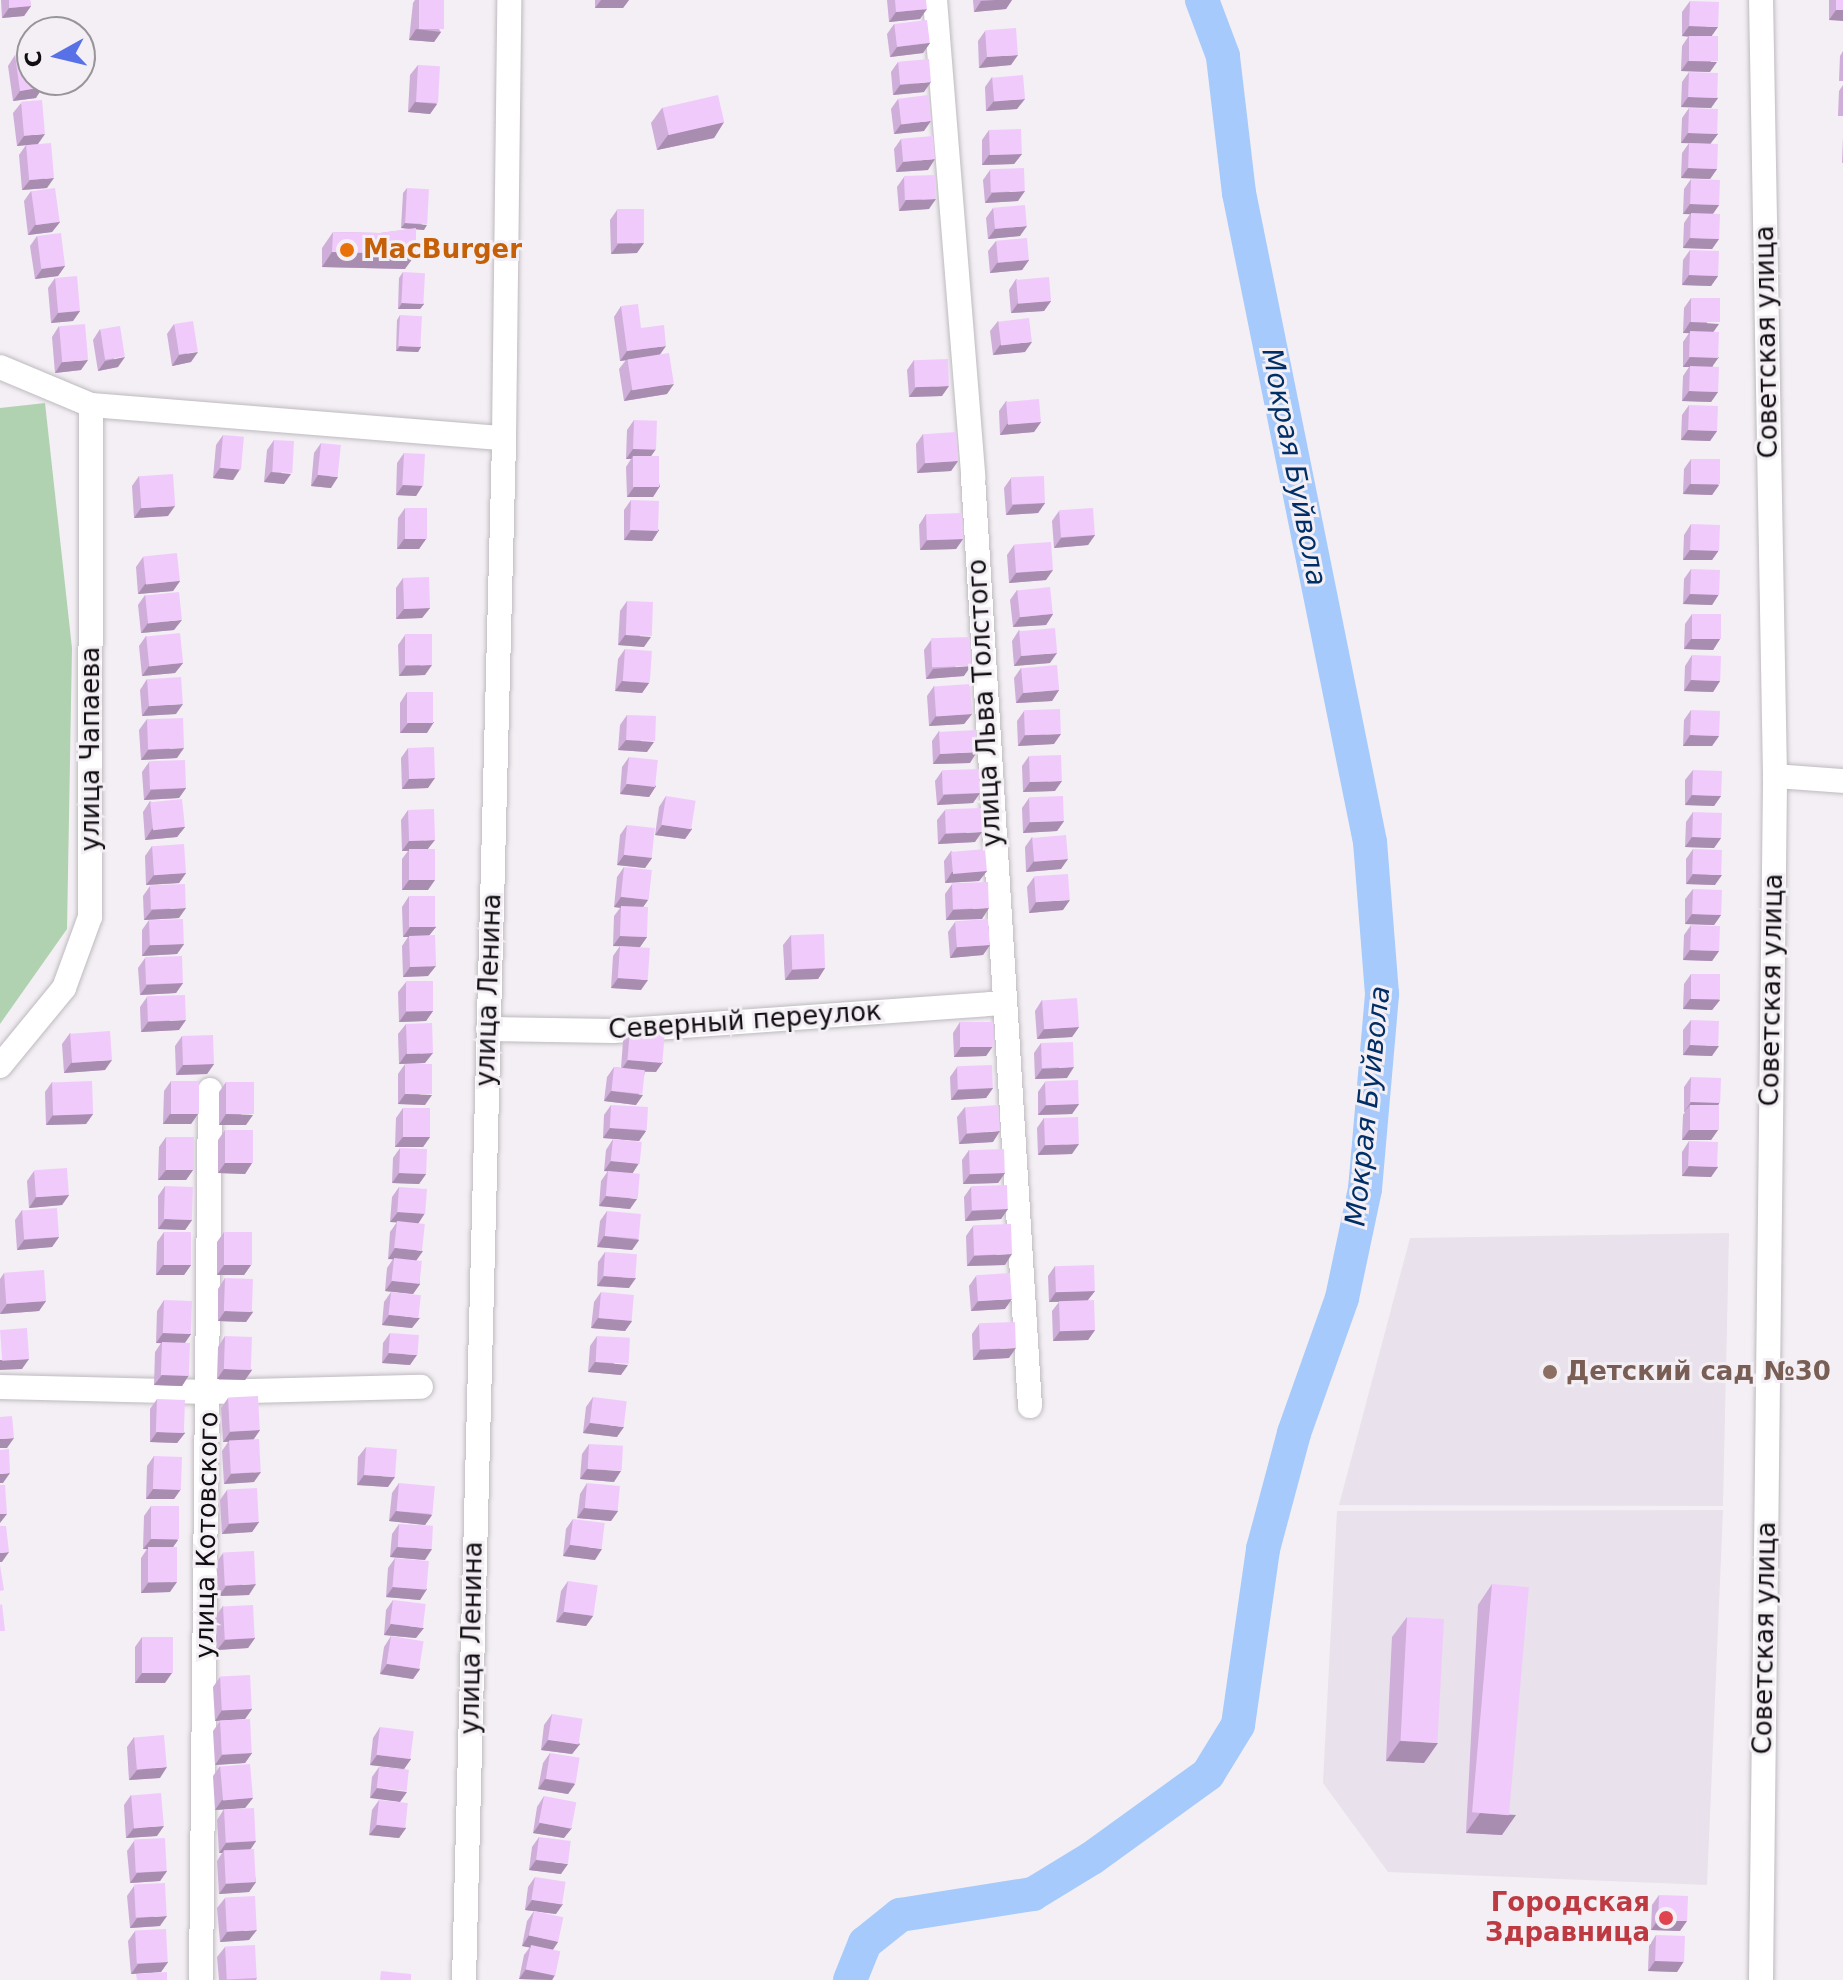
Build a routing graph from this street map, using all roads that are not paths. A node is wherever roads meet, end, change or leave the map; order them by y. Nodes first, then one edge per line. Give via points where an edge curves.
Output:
1 (509, 0) edge
2 (935, 0) edge
3 (1761, 0) edge
4 (0, 367) edge
5 (91, 405) junction
6 (504, 438) junction
7 (1775, 776) junction
8 (1843, 781) edge
9 (1002, 1003) junction
10 (488, 1029) junction
11 (0, 1066) edge
12 (210, 1090) dead end
13 (0, 1387) edge
14 (421, 1387) dead end
15 (209, 1392) junction
16 (1030, 1406) dead end
17 (201, 1980) edge
18 (464, 1980) edge
19 (1761, 1980) edge

1 - 6 street, улица Ленина
2 - 9 street, улица Льва Толстого via 973,477
3 - 7 street, Советская улица
4 - 5 street
5 - 6 street
5 - 11 street, улица Чапаева via 90,917 64,988
6 - 10 street, улица Ленина
7 - 8 street
7 - 19 street, Советская улица
9 - 10 street, Северный переулок via 613,1031
9 - 16 street, улица Льва Толстого
10 - 18 street, улица Ленина
12 - 15 street, улица Котовского
13 - 15 street
14 - 15 street
15 - 17 street, улица Котовского

